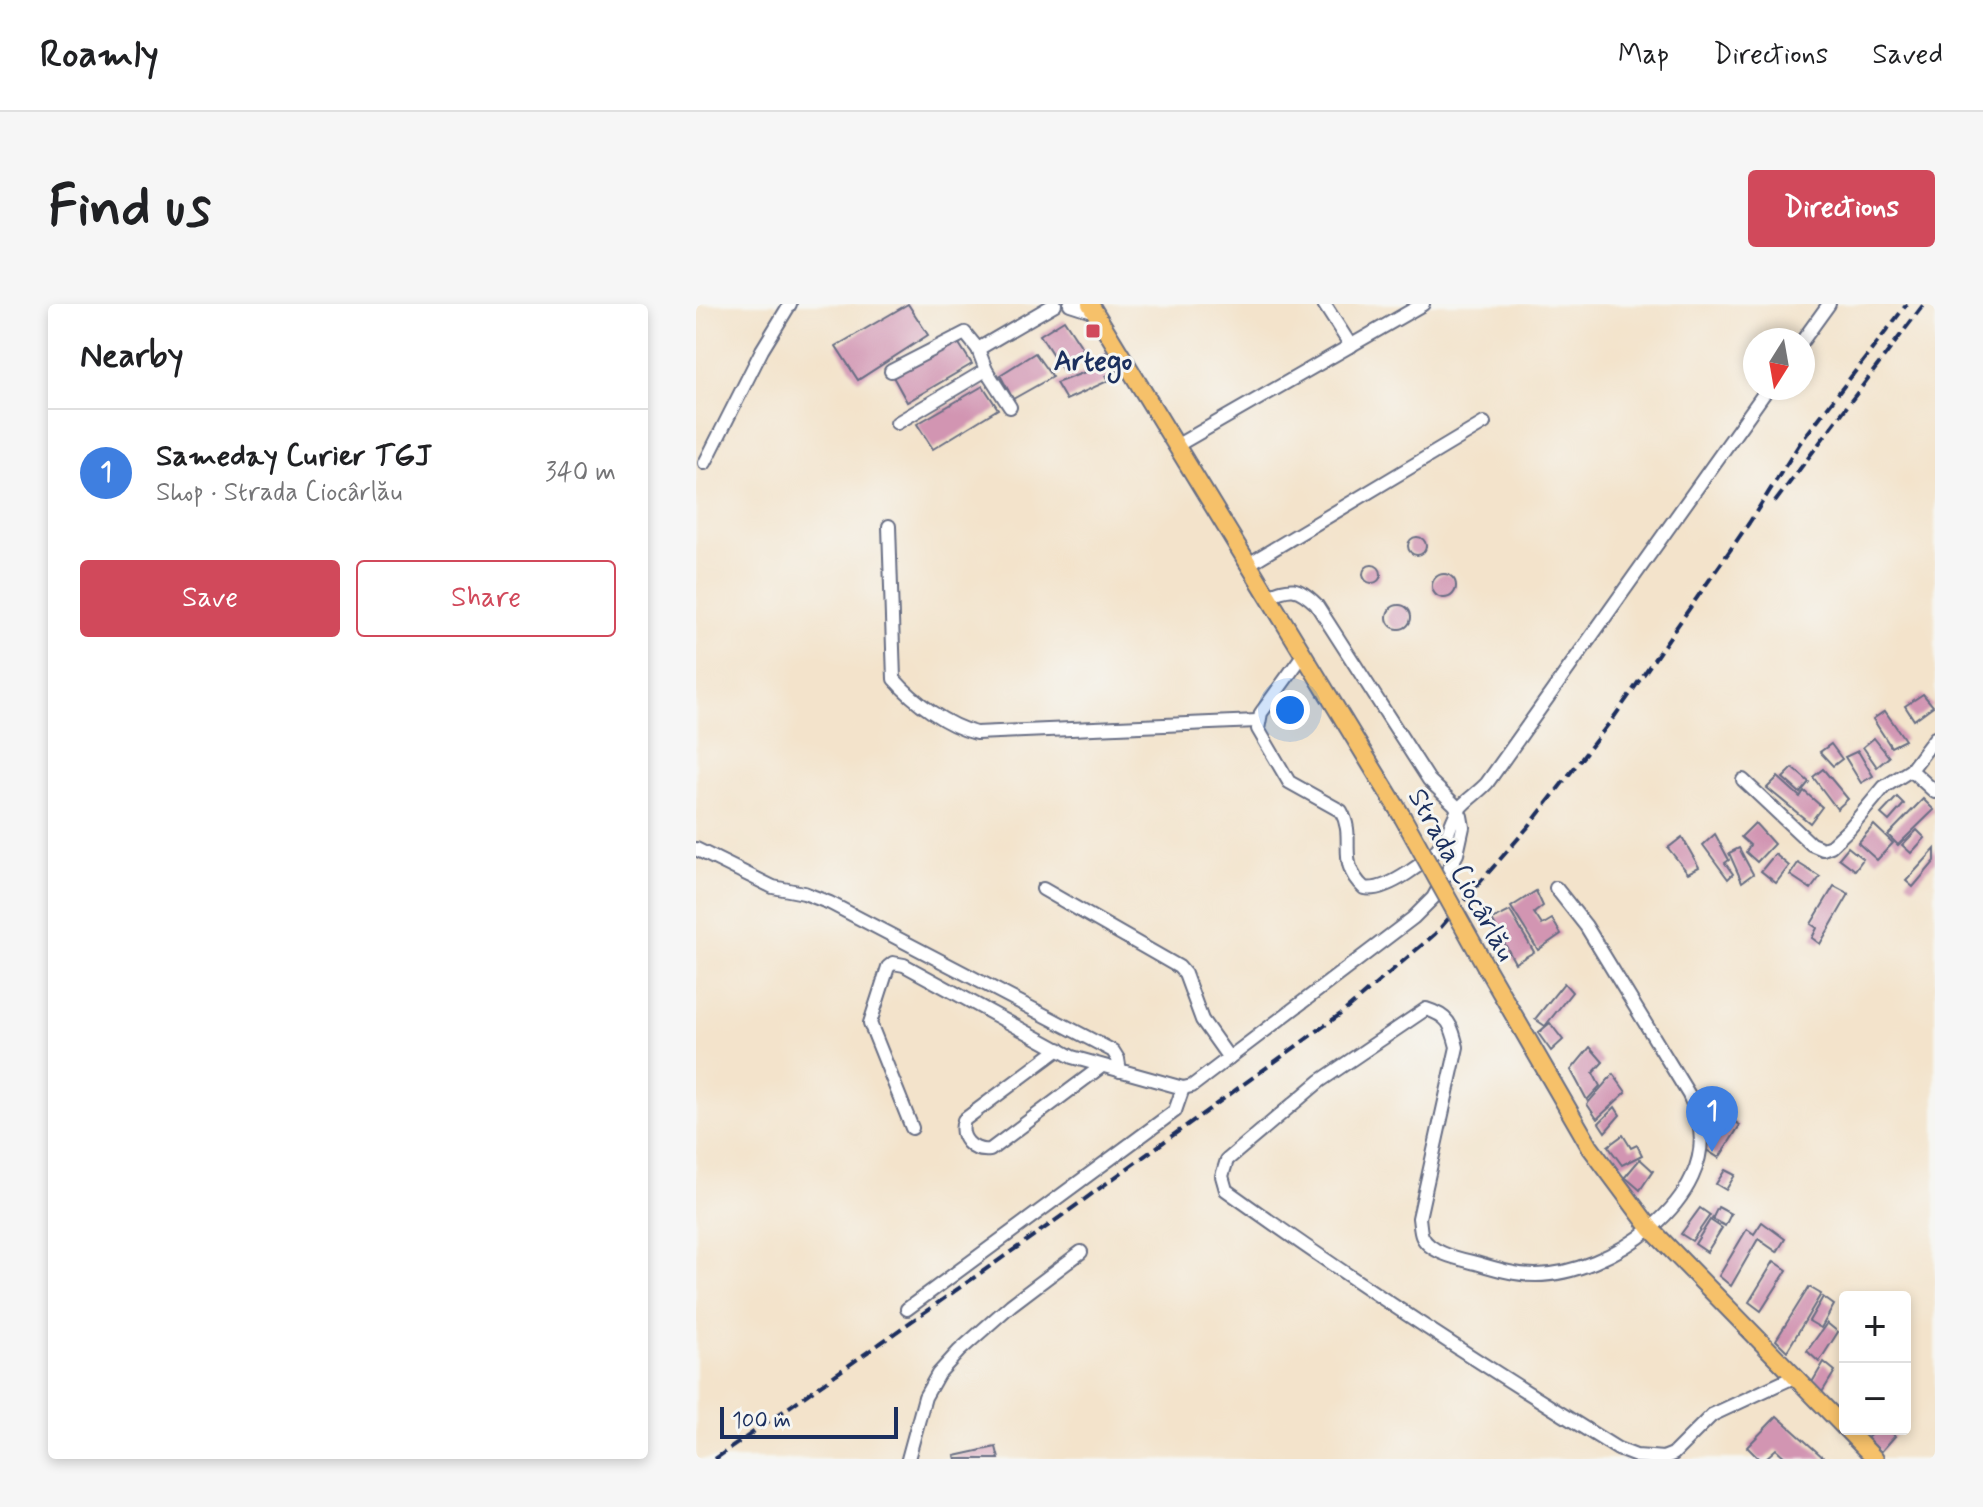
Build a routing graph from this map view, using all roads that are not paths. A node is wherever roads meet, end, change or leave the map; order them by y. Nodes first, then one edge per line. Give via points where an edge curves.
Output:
1 (790, 304) edge
2 (1055, 304) edge
3 (1070, 304) edge
4 (1324, 304) edge
5 (1423, 304) edge
6 (1829, 304) edge
7 (1092, 308) edge
8 (1812, 328) edge
9 (1351, 346) junction
10 (978, 349) junction
11 (986, 370) junction
12 (891, 371) dead end
13 (1759, 400) edge
14 (1010, 407) dead end
15 (897, 423) dead end
16 (1484, 423) dead end
17 (1176, 446) junction
18 (705, 463) dead end
19 (889, 526) dead end
20 (1247, 565) junction
21 (1267, 596) junction
22 (1303, 655) junction
23 (1257, 721) junction
24 (1935, 738) edge
25 (1911, 770) junction
26 (1743, 780) dead end
27 (1935, 792) edge
28 (1458, 810) junction
29 (696, 849) edge
30 (1556, 888) dead end
31 (1043, 889) dead end
32 (1059, 1049) junction
33 (1229, 1058) junction
34 (1102, 1066) junction
35 (1120, 1071) junction
36 (1183, 1088) junction
37 (912, 1128) dead end
38 (1651, 1229) junction
39 (1081, 1252) dead end
40 (907, 1309) dead end
41 (1796, 1376) junction
42 (1839, 1421) edge
43 (1853, 1435) edge
44 (908, 1459) edge
45 (1875, 1459) edge

1 - 18 street
2 - 10 street
3 - 7 street
4 - 9 street
5 - 9 street
6 - 8 street
7 - 17 main road, Strada Ciocârlău
9 - 17 street
10 - 11 street
10 - 12 street via 962,332
11 - 14 street
11 - 15 street
13 - 28 street via 1487,783
16 - 20 street
17 - 20 main road, Strada Ciocârlău
19 - 23 street via 894,679 959,729 976,733
20 - 21 main road, Strada Ciocârlău
21 - 22 main road, Strada Ciocârlău
21 - 28 street via 1295,588 1316,604 1429,780
22 - 23 street
22 - 38 main road, Strada Ciocârlău, bridge via 1402,816 1590,1147
23 - 28 street via 1289,782 1341,811 1350,873 1364,888 1380,888 1413,869 1441,845
24 - 25 street
25 - 26 street via 1884,787 1849,829 1823,849 1811,844
25 - 27 street
28 - 33 street via 1463,827 1457,854 1424,909
29 - 35 street via 773,887 830,903 1028,1006 1113,1051
30 - 38 street via 1586,926 1699,1119 1695,1170 1672,1208
31 - 33 street via 1179,967 1202,1020
32 - 34 street
32 - 34 street via 964,1120 963,1136 973,1148 990,1150
32 - 37 street via 893,963 870,1023
33 - 36 street
34 - 35 street
35 - 36 street
36 - 40 street via 1175,1111
38 - 41 main road, Strada Ciocârlău
38 - 41 street via 1608,1258 1537,1275 1458,1259 1423,1238 1419,1218 1457,1047 1442,1014 1426,1009 1320,1081 1227,1160 1222,1176 1226,1190 1315,1254 1474,1360 1636,1456 1673,1454 1712,1415
39 - 44 street via 1011,1305 938,1374 925,1397
41 - 42 main road, Strada Ciocârlău
43 - 45 main road, Strada Ciocârlău

